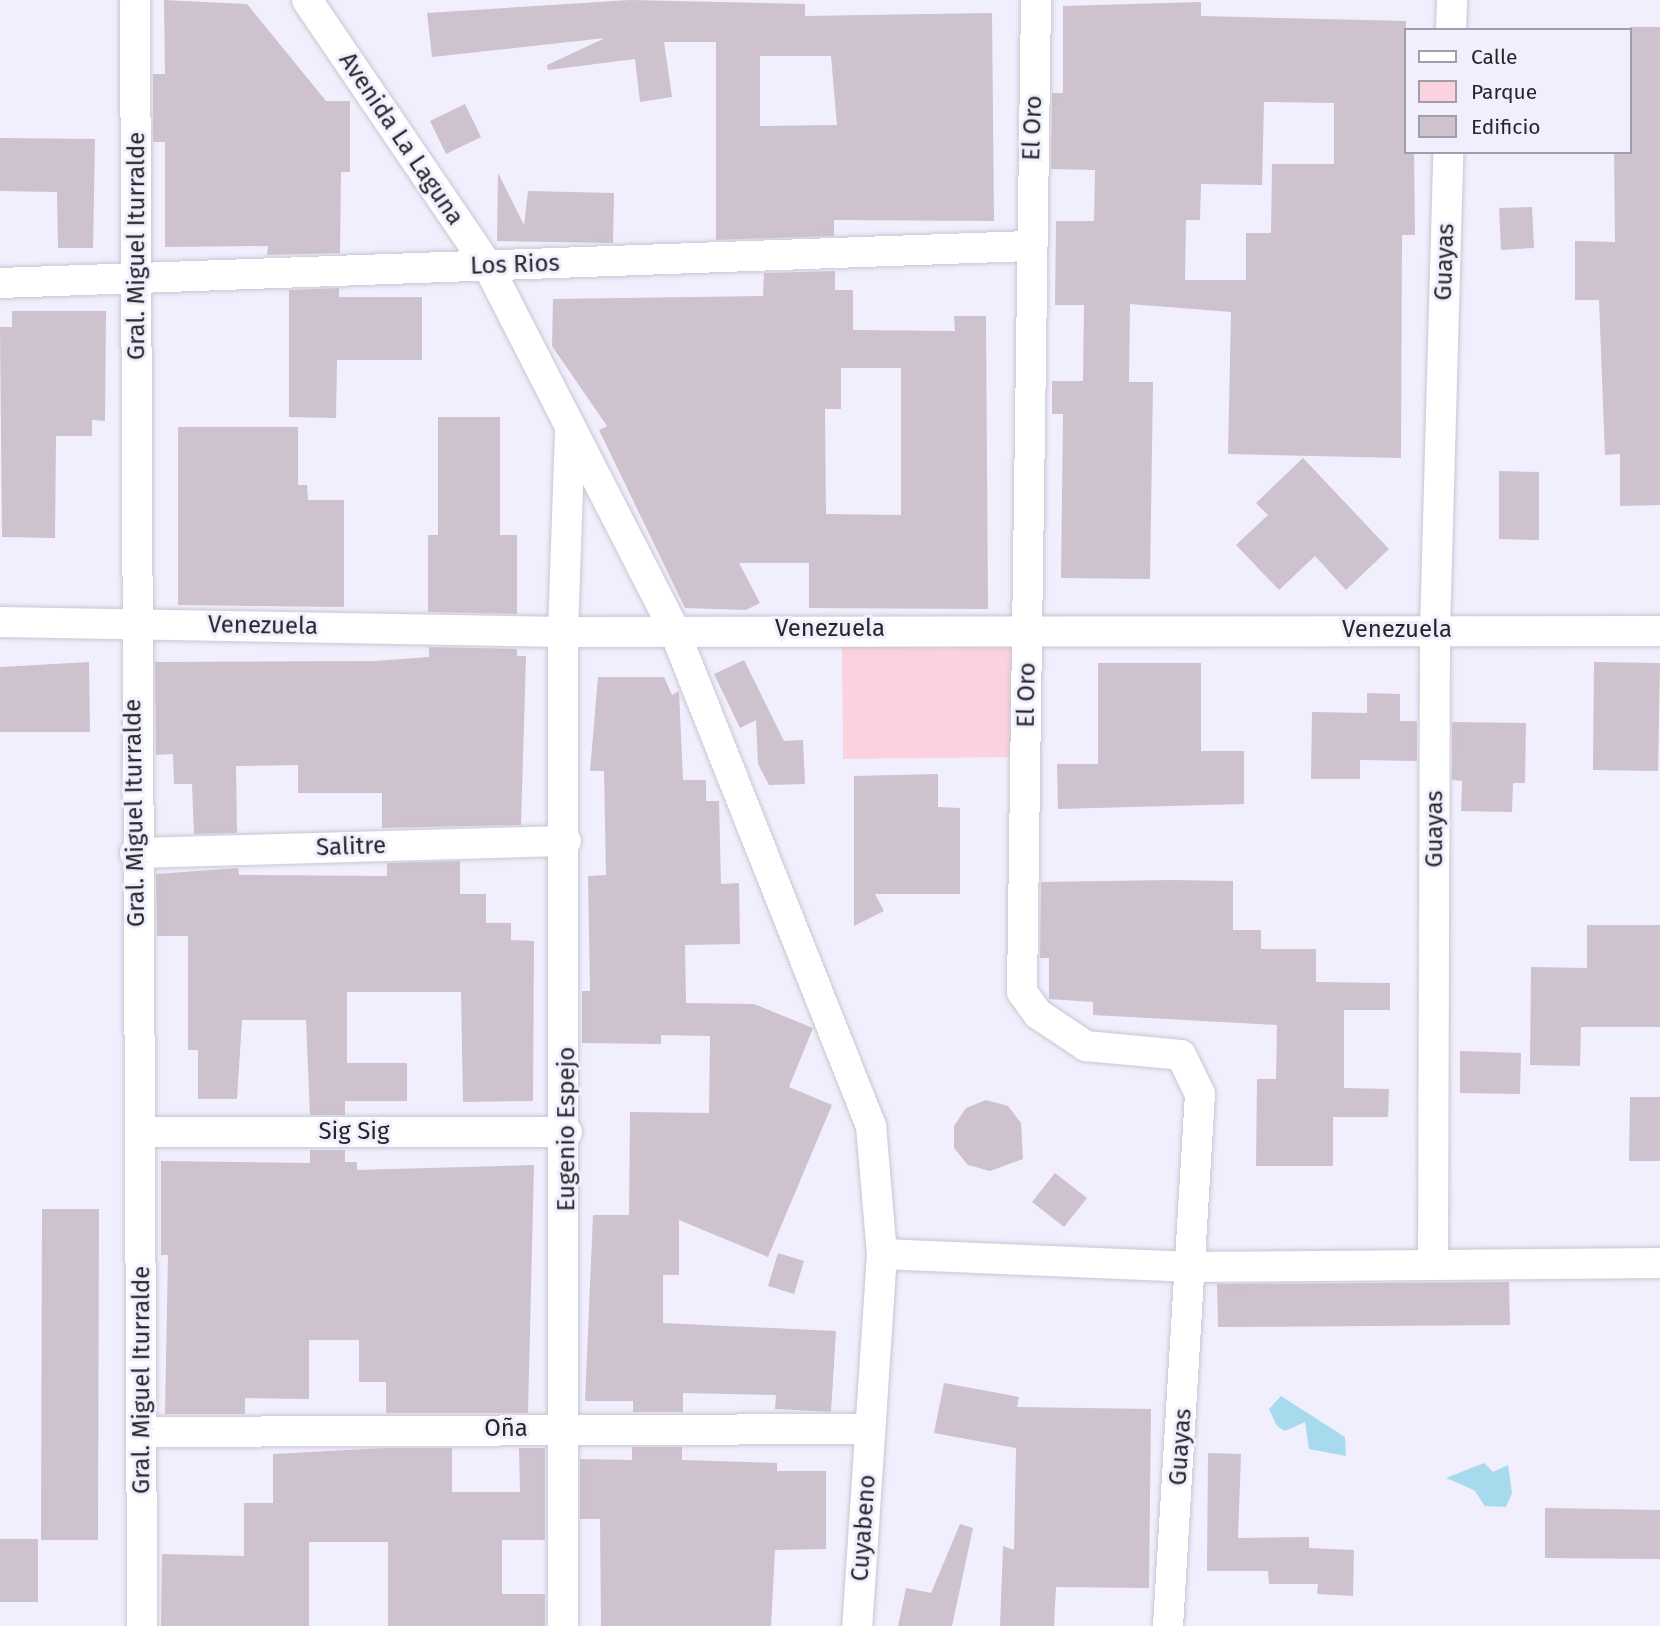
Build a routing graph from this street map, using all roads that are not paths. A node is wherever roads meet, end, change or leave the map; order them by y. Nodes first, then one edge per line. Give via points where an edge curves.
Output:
1 (135, 0) edge
2 (307, 0) edge
3 (1036, 0) edge
4 (1452, 0) edge
5 (1451, 28) edge
6 (1448, 154) edge
7 (1030, 246) junction
8 (488, 266) junction
9 (139, 281) junction
10 (0, 283) edge
11 (570, 428) junction
12 (0, 622) edge
13 (133, 623) junction
14 (674, 629) junction
15 (1029, 629) junction
16 (1435, 629) junction
17 (1660, 631) edge
18 (563, 632) junction
19 (566, 841) junction
20 (135, 853) junction
21 (140, 1132) junction
22 (567, 1132) junction
23 (882, 1254) junction
24 (1660, 1263) edge
25 (1433, 1265) junction
26 (1193, 1267) junction
27 (565, 1429) junction
28 (870, 1429) junction
29 (142, 1432) junction
30 (142, 1626) edge
31 (563, 1626) edge
32 (857, 1626) edge
33 (1168, 1626) edge

1 - 9 street, Gral. Miguel Iturralde
2 - 8 street, Avenida La Laguna
3 - 7 street, El Oro
4 - 5 street
6 - 16 street, Guayas
7 - 8 street, Los Rios
7 - 15 street, El Oro
8 - 9 street, Los Rios
8 - 11 street, Avenida La Laguna
9 - 10 street, Los Rios
9 - 13 street, Gral. Miguel Iturralde
11 - 14 street, Avenida La Laguna
11 - 18 street, Avenida La Laguna
12 - 13 street, Venezuela
13 - 18 street, Venezuela
13 - 20 street, Gral. Miguel Iturralde
14 - 15 street, Venezuela
14 - 18 street, Venezuela
14 - 23 street, Avenida La Laguna via 871,1126
15 - 16 street, Venezuela
15 - 26 street, El Oro via 1022,992 1038,1014 1086,1046 1181,1055 1200,1094
16 - 17 street, Venezuela
16 - 25 street, Guayas
18 - 19 street, Eugenio Espejo
19 - 20 street, Salitre
19 - 22 street, Eugenio Espejo
20 - 21 street, Gral. Miguel Iturralde
21 - 22 street, Sig Sig
21 - 29 street, Gral. Miguel Iturralde
22 - 27 street, Eugenio Espejo
23 - 26 street
23 - 28 street, Cuyabeno
24 - 25 street
25 - 26 street
26 - 33 street, Guayas
27 - 28 street, Oña
27 - 29 street, Oña
27 - 31 street, Eugenio Espejo
28 - 32 street, Cuyabeno
29 - 30 street, Gral. Miguel Iturralde

